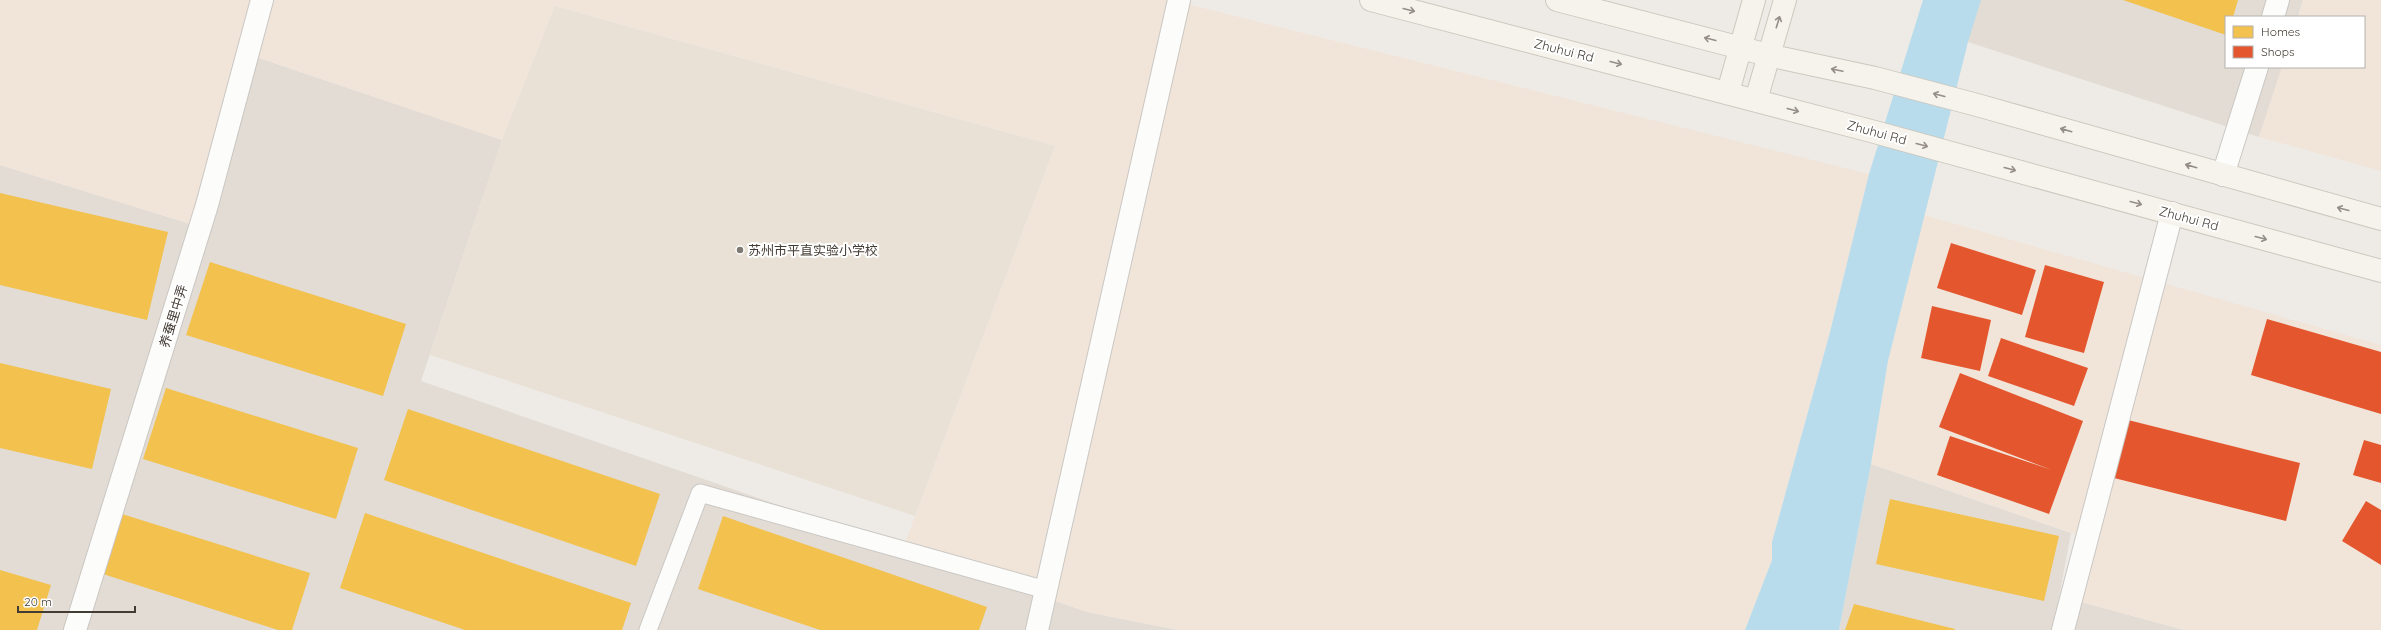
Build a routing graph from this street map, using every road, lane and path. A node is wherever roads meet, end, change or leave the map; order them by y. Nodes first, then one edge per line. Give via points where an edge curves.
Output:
1 (262, 0) edge
2 (1179, 0) edge
3 (1371, 0) edge
4 (1557, 0) edge
5 (1754, 0) edge
6 (1785, 0) edge
7 (2278, 0) edge
8 (2273, 16) edge
9 (1740, 47) junction
10 (1768, 54) junction
11 (2257, 68) edge
12 (1728, 92) junction
13 (1756, 100) junction
14 (2223, 176) junction
15 (2172, 213) junction
16 (2381, 219) edge
17 (2381, 271) edge
18 (1046, 590) junction
19 (75, 630) edge
20 (648, 630) edge
21 (1037, 630) edge
22 (2063, 630) edge

1 - 19 street, 养蚕里中弄 via 207,205
2 - 18 street
3 -> 12 main road, Zhuhui Rd
9 -> 4 main road
5 - 9 main road
10 -> 6 main road
7 - 8 street
9 - 10 main road
9 - 12 main road
10 - 13 main road
14 -> 10 main road via 1977,105 1875,78
11 - 14 street
12 - 13 main road, Zhuhui Rd
13 -> 15 main road, Zhuhui Rd
16 -> 14 main road
15 -> 17 main road, Zhuhui Rd
15 - 22 street
18 - 20 lane via 700,493
18 - 21 street

